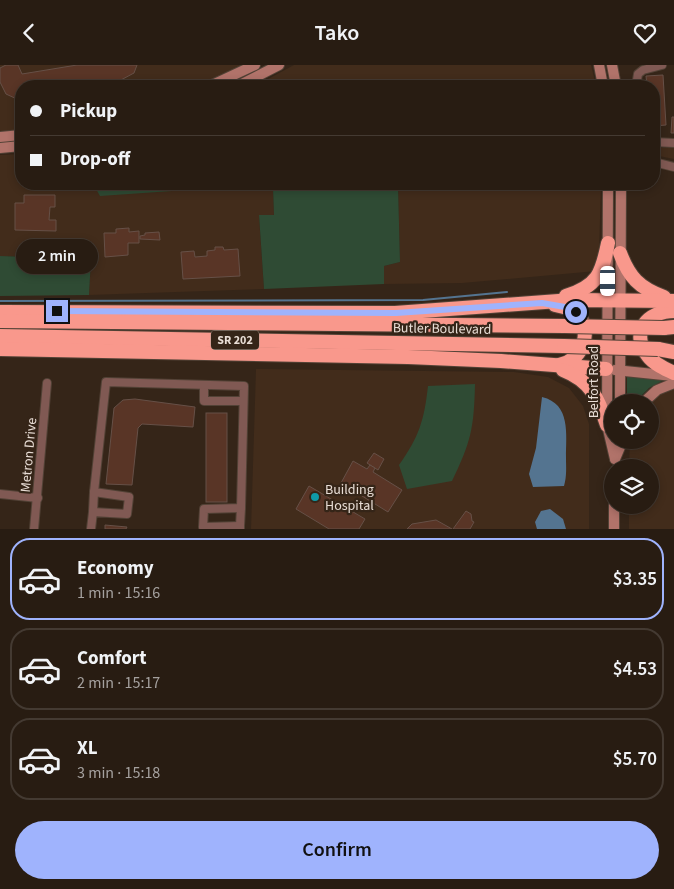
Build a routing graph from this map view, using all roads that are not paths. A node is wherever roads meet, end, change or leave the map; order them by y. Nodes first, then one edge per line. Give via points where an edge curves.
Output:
1 (255, 65) edge
2 (279, 65) edge
3 (599, 65) edge
4 (612, 65) edge
5 (662, 65) edge
6 (223, 80) edge
7 (250, 80) edge
8 (602, 80) edge
9 (615, 80) edge
10 (637, 80) edge
11 (15, 136) edge
12 (0, 137) edge
13 (660, 142) edge
14 (674, 143) edge
15 (15, 147) edge
16 (0, 148) edge
17 (660, 164) edge
18 (674, 167) edge
19 (608, 190) edge
20 (621, 190) edge
21 (608, 243) junction
22 (620, 253) junction
23 (615, 300) junction
24 (674, 300) edge
25 (542, 303) junction
26 (674, 311) edge
27 (0, 312) edge
28 (0, 321) edge
29 (671, 328) edge
30 (0, 336) edge
31 (674, 348) edge
32 (0, 349) edge
33 (658, 349) junction
34 (674, 352) edge
35 (551, 366) junction
36 (606, 369) junction
37 (620, 371) junction
38 (674, 375) edge
39 (47, 383) dead end
40 (674, 383) edge
41 (204, 385) junction
42 (606, 394) edge
43 (620, 394) edge
44 (653, 394) edge
45 (243, 401) junction
46 (604, 416) edge
47 (94, 492) junction
48 (0, 494) edge
49 (38, 497) junction
50 (241, 508) junction
51 (93, 512) junction
52 (614, 514) edge
53 (240, 528) edge
54 (34, 529) edge
55 (91, 529) edge
56 (614, 529) edge

1 - 6 main road
2 - 7 main road
3 - 8 main road
4 - 9 main road
5 - 10 street via 643,70
11 - 12 main road
13 - 14 street
15 - 16 main road
17 - 18 street
19 - 21 main road, Belfort Road
20 - 22 main road, Belfort Road
21 - 23 main road, Belfort Road
21 - 25 highway via 602,269 590,285
22 - 23 main road, Belfort Road
22 - 24 highway via 630,275 640,287
23 - 24 highway
23 - 25 highway
23 - 36 main road, Belfort Road
23 - 37 main road, Belfort Road
25 - 27 highway via 396,313
25 - 35 highway via 576,312 584,329 581,351 577,356 569,363
26 - 38 highway via 662,311 650,317 643,327 641,342 651,359
28 - 29 highway, Butler Boulevard / SR 202, bridge
30 - 33 highway, Butler Boulevard / SR 202, bridge
31 - 33 highway, Butler Boulevard / SR 202
32 - 35 highway via 408,357
33 - 34 highway
35 - 36 highway
35 - 46 highway via 577,376 589,385
36 - 37 main road
36 - 42 main road, Belfort Road
37 - 38 main road
37 - 43 main road, Belfort Road
39 - 49 street, Metron Drive
40 - 44 main road
41 - 45 street via 204,401
41 - 45 street via 244,386
41 - 47 street via 106,383
45 - 50 street
47 - 51 street
47 - 51 street via 129,497 127,514
48 - 49 street
49 - 54 street, Metron Drive
50 - 53 street
50 - 53 street via 204,509 203,527
51 - 55 street
52 - 56 main road

